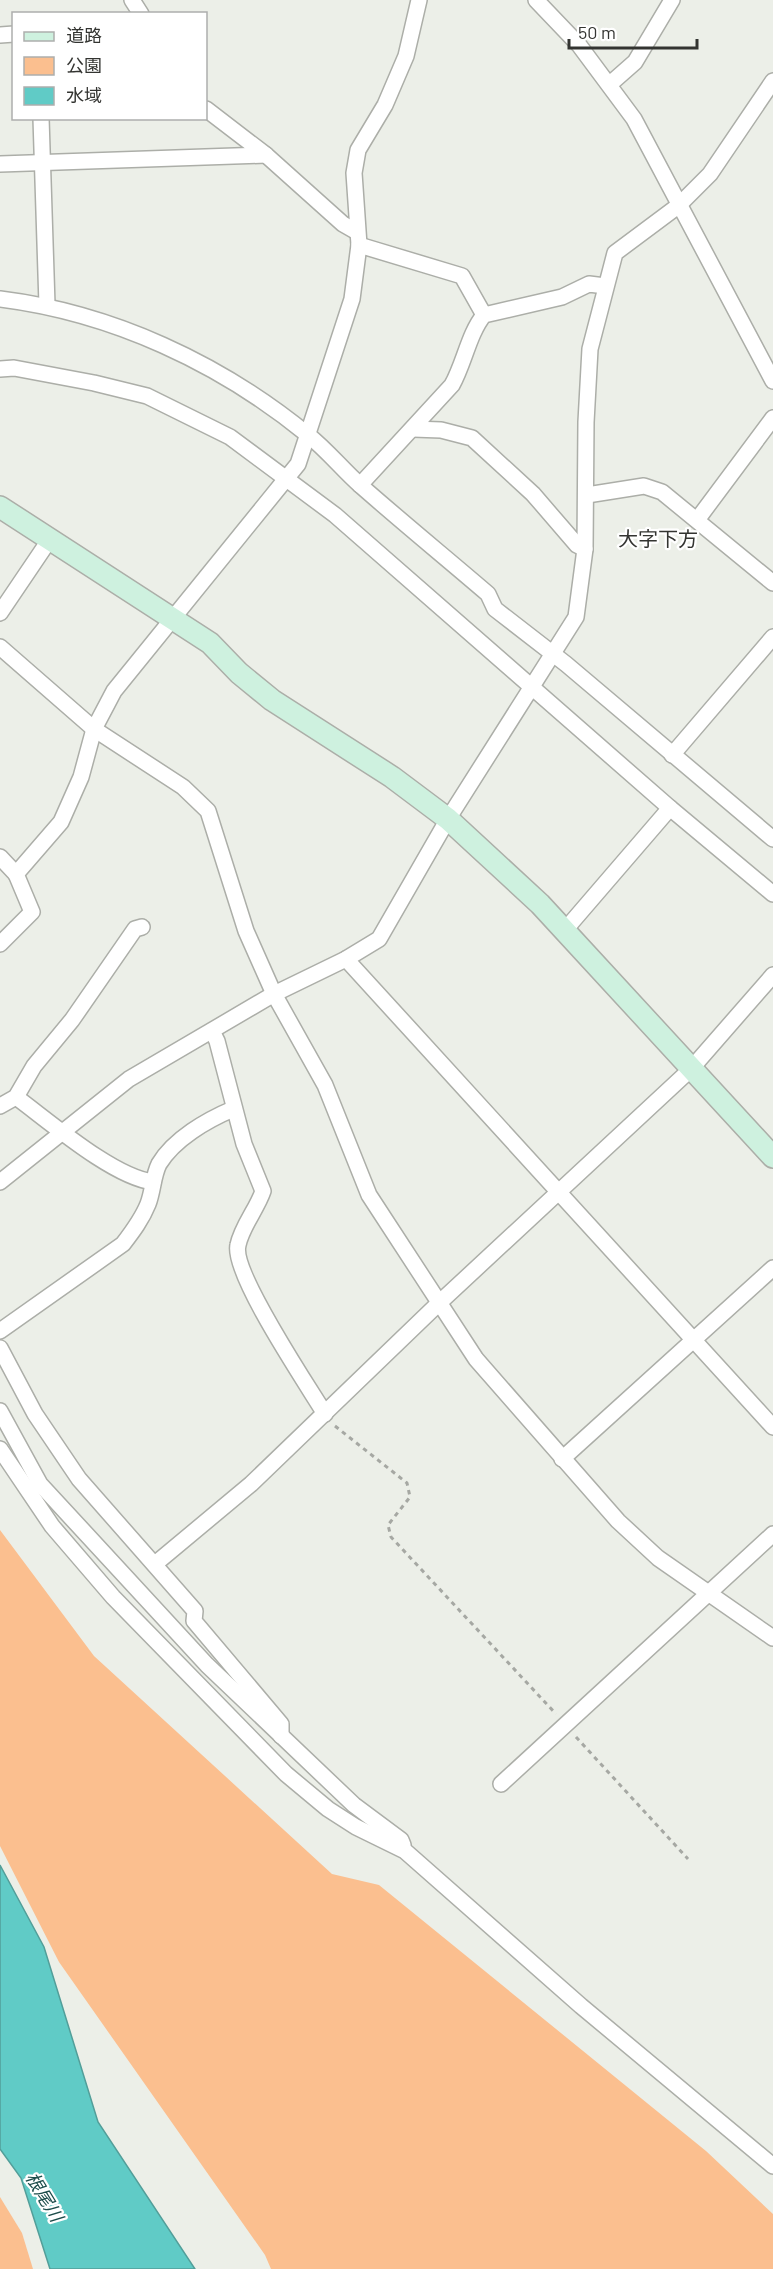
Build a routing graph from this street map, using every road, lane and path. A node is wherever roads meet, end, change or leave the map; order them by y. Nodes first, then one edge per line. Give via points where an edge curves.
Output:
1 (418, 0) edge
2 (536, 0) edge
3 (672, 0) edge
4 (773, 81) edge
5 (610, 84) junction
6 (207, 110) edge
7 (41, 120) edge
8 (266, 155) junction
9 (42, 163) junction
10 (0, 164) edge
11 (678, 206) junction
12 (358, 238) junction
13 (605, 286) junction
14 (0, 299) edge
15 (47, 304) junction
16 (484, 315) junction
17 (0, 369) edge
18 (773, 381) edge
19 (773, 418) edge
20 (413, 429) junction
21 (309, 435) junction
22 (286, 481) junction
23 (360, 484) junction
24 (587, 495) junction
25 (0, 507) edge
26 (697, 519) junction
27 (50, 539) junction
28 (585, 549) junction
29 (773, 583) edge
30 (0, 613) edge
31 (175, 619) junction
32 (773, 638) edge
33 (0, 647) edge
34 (552, 655) junction
35 (532, 687) junction
36 (94, 729) junction
37 (672, 755) junction
38 (670, 808) junction
39 (448, 819) junction
40 (773, 839) edge
41 (0, 857) edge
42 (16, 874) junction
43 (773, 894) edge
44 (142, 927) dead end
45 (565, 930) junction
46 (0, 944) edge
47 (346, 958) junction
48 (773, 975) edge
49 (274, 994) junction
50 (212, 1031) junction
51 (691, 1069) junction
52 (16, 1097) junction
53 (0, 1106) edge
54 (233, 1109) junction
55 (63, 1132) junction
56 (773, 1157) edge
57 (0, 1182) edge
58 (153, 1182) junction
59 (558, 1192) junction
60 (773, 1268) edge
61 (439, 1303) junction
62 (0, 1331) edge
63 (693, 1340) junction
64 (0, 1348) edge
65 (0, 1411) edge
66 (325, 1414) junction
67 (773, 1426) edge
68 (0, 1449) edge
69 (562, 1459) junction
70 (773, 1534) edge
71 (155, 1564) junction
72 (710, 1593) junction
73 (773, 1638) edge
74 (565, 1724) junction
75 (281, 1738) junction
76 (501, 1784) dead end
77 (405, 1851) junction
78 (688, 1859) dead end
79 (773, 2166) edge

1 - 12 street via 406,56 385,105 358,150 354,173
2 - 5 street
3 - 5 street via 635,62
4 - 11 street via 710,174
5 - 11 street via 634,119
6 - 8 street
7 - 9 street
8 - 9 street
8 - 12 street
9 - 10 street
9 - 15 street
11 - 13 street via 615,253
11 - 18 street
12 - 16 street via 462,276
12 - 21 street via 352,299
13 - 16 street via 589,284 562,297
13 - 24 street via 591,348
14 - 15 street
15 - 21 street via 126,329 192,358
16 - 20 street via 452,385
17 - 22 street via 14,368 147,396 230,436
19 - 26 street
20 - 23 street
20 - 28 street via 441,430 472,438
21 - 22 street via 298,464
21 - 23 street
22 - 31 street
22 - 35 street via 335,515
23 - 34 street via 489,594 495,609
24 - 26 street via 644,486 662,492
24 - 28 street
25 - 27 street
26 - 29 street
27 - 30 street
27 - 31 street
28 - 34 street via 576,617
31 - 36 street via 114,691
31 - 39 street via 210,643 272,700 392,777
32 - 37 street
33 - 36 street
34 - 35 street
34 - 37 street
35 - 38 street
35 - 39 street
36 - 42 street via 81,777 61,822
36 - 49 street via 183,787 208,811 246,931
37 - 40 street
38 - 43 street
38 - 45 street
39 - 45 street
39 - 47 street via 379,939
41 - 42 street
42 - 46 street via 33,912
44 - 52 street via 135,929 72,1020 34,1066
45 - 51 street
47 - 49 street
47 - 59 street
48 - 51 street
49 - 50 street
49 - 61 street via 325,1085 369,1195
50 - 54 street
50 - 55 street via 129,1079
51 - 56 street
51 - 59 street
52 - 53 street
52 - 55 street
54 - 58 street via 208,1119 174,1147 160,1163
54 - 66 street via 263,1191 238,1245 239,1265
55 - 57 street
55 - 58 street via 137,1180
58 - 62 street via 149,1203 123,1244
59 - 61 street
59 - 63 street
60 - 63 street
61 - 66 street
61 - 69 street via 476,1359
63 - 67 street
63 - 69 street
64 - 71 street via 35,1414 79,1479
65 - 75 street via 40,1484 207,1665
66 - 71 street via 251,1484
66 - 74 path via 338,1429 407,1483 410,1497 388,1525 391,1538
68 - 77 street via 60,1535 113,1597 232,1721 328,1809
69 - 72 street via 658,1558
70 - 72 street
71 - 75 street via 195,1611 194,1621 281,1724
72 - 73 street
72 - 74 street
74 - 76 street
74 - 78 path
75 - 77 street via 354,1805 401,1840
77 - 79 street via 581,2006

